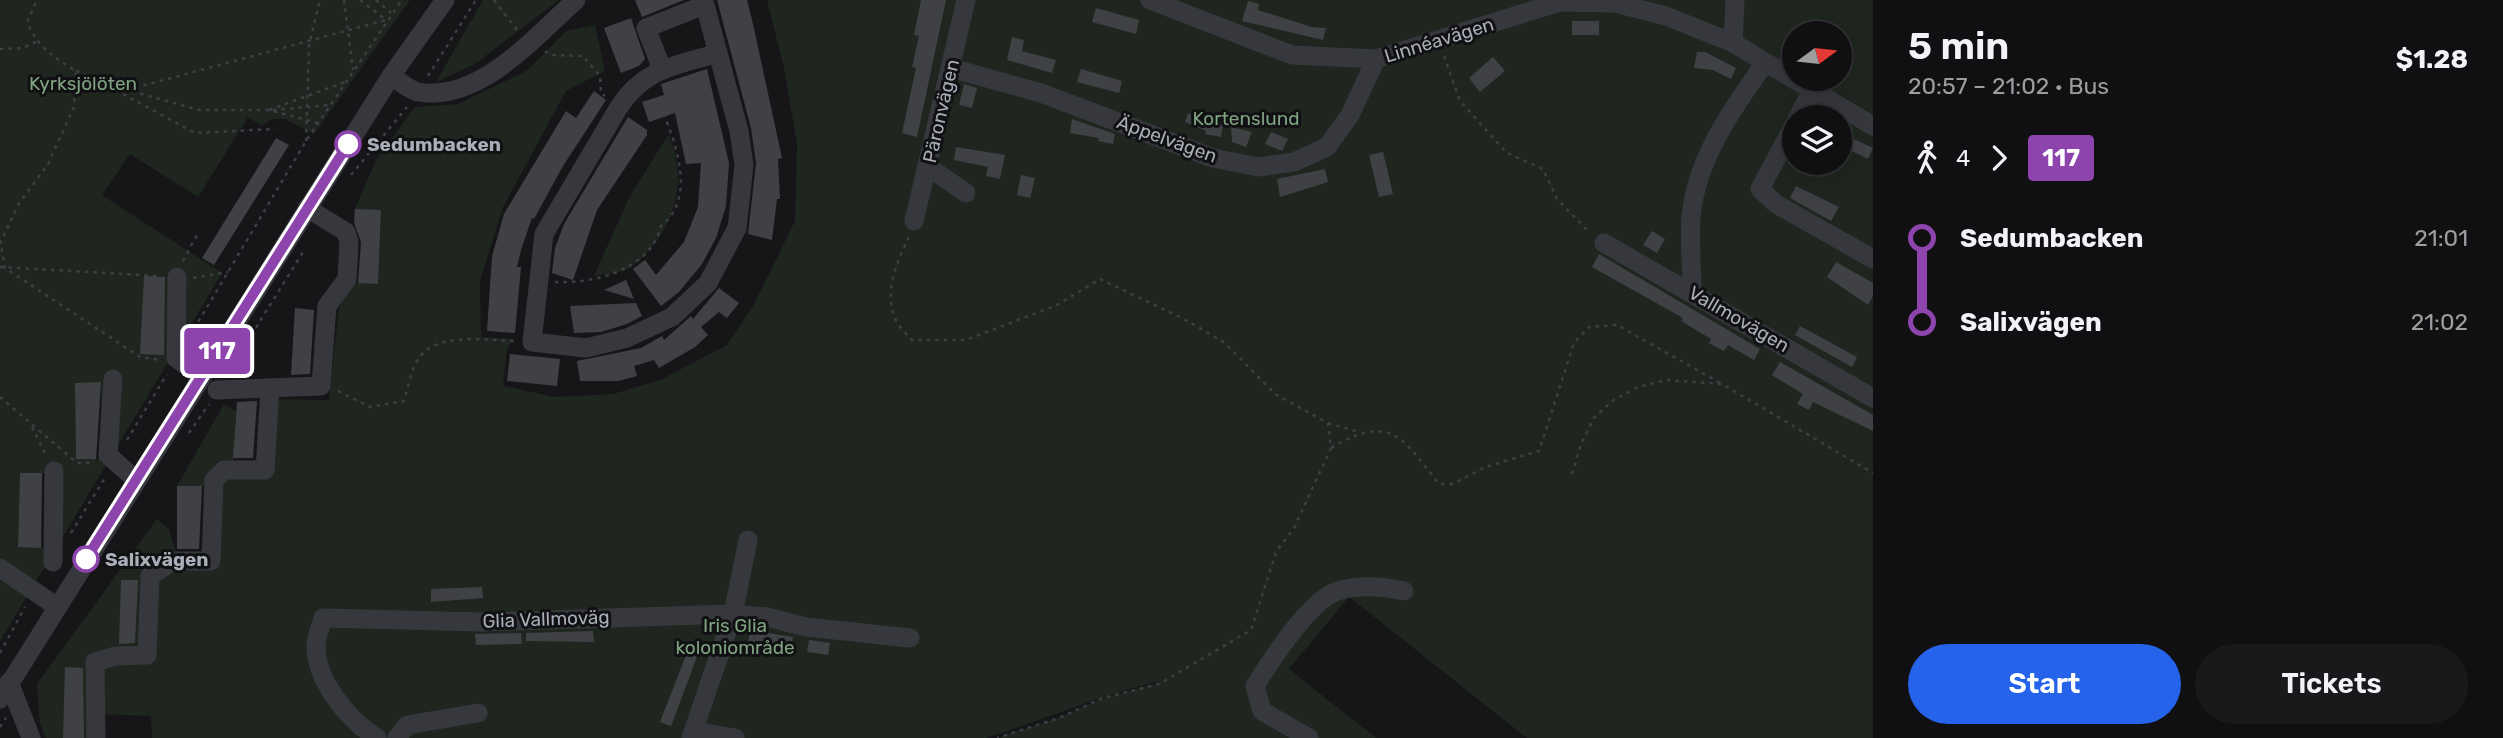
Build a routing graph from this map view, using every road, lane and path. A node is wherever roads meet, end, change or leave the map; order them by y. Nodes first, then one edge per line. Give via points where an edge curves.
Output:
1 (37, 0) edge
2 (320, 0) edge
3 (344, 0) edge
4 (360, 0) edge
5 (376, 0) edge
6 (402, 0) edge
7 (445, 0) edge
8 (476, 0) edge
9 (494, 0) edge
10 (576, 0) edge
11 (966, 0) edge
12 (1150, 0) edge
13 (1735, 0) edge
14 (1560, 1) edge
15 (704, 2) edge
16 (348, 31) junction
17 (310, 41) junction
18 (530, 41) junction
19 (1439, 41) junction
20 (36, 42) junction
21 (1733, 43) junction
22 (0, 49) edge
23 (718, 53) junction
24 (1376, 59) junction
25 (1765, 63) junction
26 (951, 68) junction
27 (354, 70) dead end
28 (76, 71) junction
29 (655, 73) junction
30 (1782, 73) edge
31 (391, 76) junction
32 (99, 81) junction
33 (346, 82) dead end
34 (127, 90) junction
35 (1812, 91) joint
36 (416, 92) junction
37 (308, 96) junction
38 (330, 105) dead end
39 (1804, 105) edge
40 (307, 107) junction
41 (619, 107) junction
42 (269, 110) junction
43 (307, 120) junction
44 (318, 123) dead end
45 (1873, 126) edge
46 (275, 129) dead end
47 (306, 141) dead end
48 (1782, 148) edge
49 (927, 166) junction
50 (350, 177) dead end
51 (966, 193) dead end
52 (316, 213) junction
53 (914, 221) joint
54 (198, 233) dead end
55 (0, 242) edge
56 (1604, 243) joint
57 (1873, 259) edge
58 (0, 267) edge
59 (5, 268) junction
60 (228, 272) dead end
61 (176, 277) junction
62 (537, 282) junction
63 (1692, 292) junction
64 (495, 341) dead end
65 (163, 360) dead end
66 (201, 377) junction
67 (113, 379) dead end
68 (1722, 384) junction
69 (321, 386) junction
70 (270, 388) junction
71 (217, 390) junction
72 (0, 397) edge
73 (1873, 398) edge
74 (1328, 423) junction
75 (31, 424) junction
76 (1359, 432) junction
77 (187, 437) dead end
78 (1331, 448) junction
79 (78, 463) dead end
80 (54, 471) joint
81 (1873, 473) edge
82 (1572, 474) dead end
83 (136, 480) junction
84 (748, 540) dead end
85 (53, 562) dead end
86 (0, 568) edge
87 (1404, 591) dead end
88 (56, 606) junction
89 (733, 614) junction
90 (910, 638) dead end
91 (8, 693) edge
92 (478, 713) dead end
93 (444, 721) junction
94 (0, 727) edge
95 (692, 734) edge
96 (31, 738) edge
97 (96, 738) edge
98 (377, 738) edge
99 (397, 738) edge
100 (454, 738) edge
101 (736, 738) edge
102 (997, 738) edge
103 (1309, 738) edge

1 - 20 path via 27,22
2 - 17 path
3 - 16 path
4 - 16 path via 386,20
5 - 6 path via 391,13
7 - 31 street
8 - 36 path
9 - 18 path
10 - 18 street
11 - 26 street, Päronvägen
12 - 24 street, Linnéavägen via 1292,55
13 - 21 street
14 - 19 street, Linnéavägen
14 - 21 street, Linnéavägen via 1615,3 1666,16
15 - 23 street
15 - 29 street via 646,28
16 - 17 path
16 - 27 path
17 - 34 path
17 - 37 path
18 - 36 street via 489,76 459,88
18 - 41 path via 551,55 583,56 600,76 600,93
19 - 24 street, Linnéavägen
19 - 56 path via 1460,101 1507,153 1543,169 1557,199
20 - 22 path
20 - 28 path
21 - 25 street, Linnéavägen
23 - 29 street
23 - 62 street via 744,165 737,228 708,283 672,317 626,338 586,348 532,342
24 - 26 street, Äppelvägen via 1350,115 1327,147 1294,162 1258,167 1213,158 1041,93
25 - 30 street, Linnéavägen
25 - 63 street via 1728,114 1702,169 1691,216
26 - 49 street, Päronvägen
28 - 32 path
28 - 55 path via 74,107 47,164 18,205
29 - 41 street via 632,89
29 - 62 path via 680,159 673,217 628,268 589,282
31 - 36 street
31 - 52 street
32 - 34 path
32 - 46 path via 195,133
33 - 37 path
34 - 42 path via 200,110
35 - 39 street
35 - 45 street, Linnéavägen
36 - 50 path
37 - 40 path
37 - 42 path
38 - 40 path
40 - 42 path
40 - 43 path
41 - 62 street via 544,234
42 - 43 path
43 - 44 path
43 - 47 path
48 - 57 street via 1760,189 1776,204
49 - 51 street
49 - 53 street, Päronvägen
52 - 66 street
52 - 69 street via 346,233 349,242 347,278 327,306
52 - 71 path
53 - 74 path via 891,288 895,318 912,340 966,340 1057,305 1100,279 1225,343 1275,394
54 - 61 path
55 - 59 path
56 - 63 street, Vallmovägen
58 - 59 path
59 - 61 path
59 - 65 path via 140,357
60 - 61 path
61 - 66 street via 177,358
63 - 73 street, Vallmovägen
64 - 69 path via 460,340 427,348 417,360 404,401 370,407
66 - 83 street
67 - 83 street via 108,455
68 - 76 path via 1617,325 1589,327 1574,343 1539,451 1485,467 1453,484 1439,484 1399,437
68 - 81 path
68 - 82 path via 1666,380 1638,387 1612,401 1594,418
69 - 70 street
70 - 71 street
70 - 97 street via 265,470 224,470 214,480 211,561 173,561 150,576 147,655 95,662
71 - 77 path
72 - 75 path
74 - 76 path
74 - 78 path
75 - 79 path
75 - 80 path
76 - 78 path
78 - 102 path via 1294,528 1276,552 1251,630 1159,684 1103,698
80 - 85 street
83 - 88 street
84 - 89 street
86 - 88 street
87 - 103 street via 1375,584 1327,596 1276,651 1255,686 1262,711
88 - 91 street
89 - 90 street, Glia Vallmoväg
89 - 95 street
89 - 98 street, Glia Vallmoväg via 482,622 323,618 316,645 324,677 339,704
91 - 94 path
91 - 96 street
92 - 93 street
93 - 99 street via 407,725
93 - 100 street
95 - 101 street

